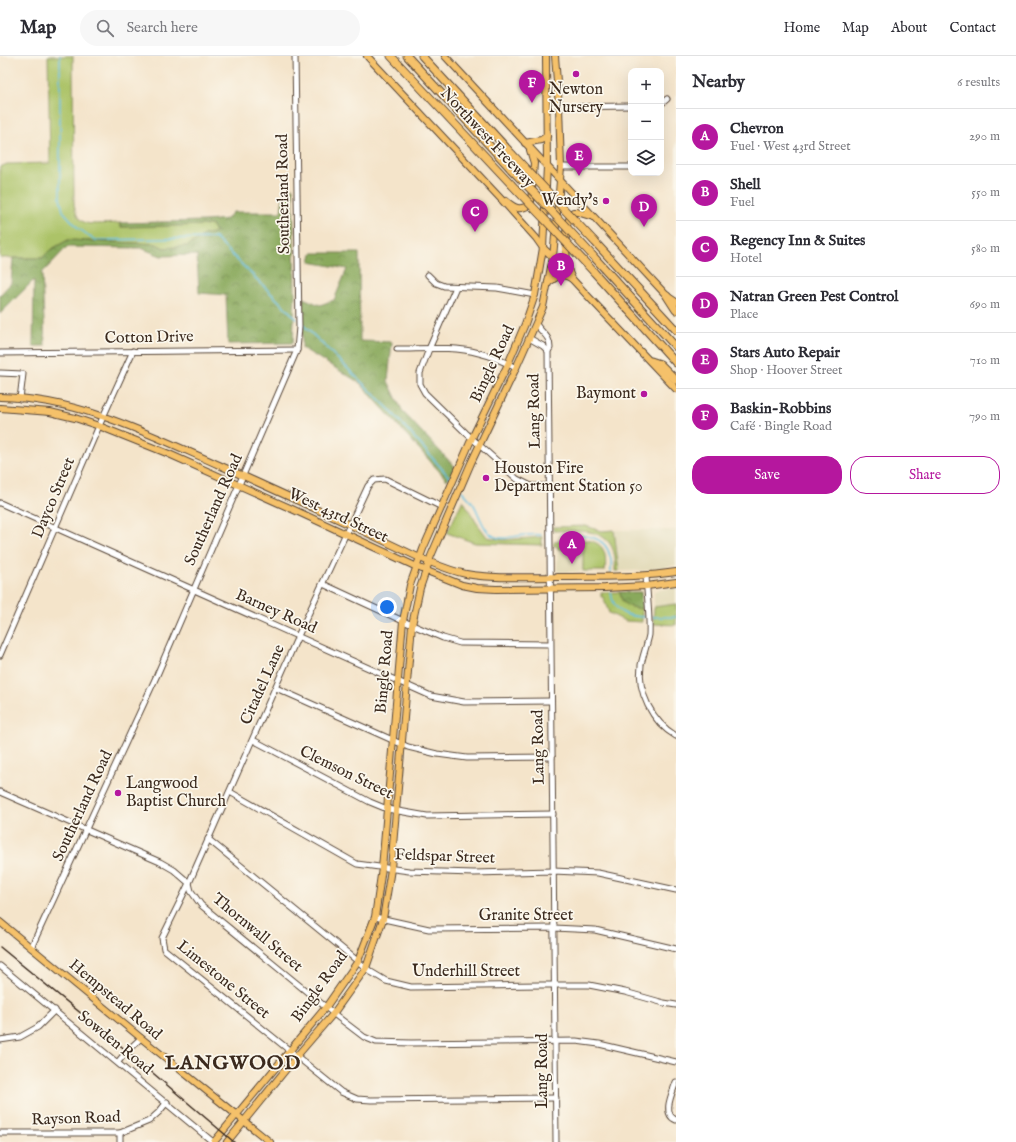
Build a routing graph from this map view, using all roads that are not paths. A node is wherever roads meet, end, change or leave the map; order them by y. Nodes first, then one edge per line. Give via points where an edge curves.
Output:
1 (295, 56) edge
2 (367, 56) edge
3 (391, 56) edge
4 (407, 56) edge
5 (422, 56) edge
6 (445, 56) edge
7 (546, 56) edge
8 (555, 56) edge
9 (667, 99) dead end
10 (664, 102) edge
11 (628, 106) edge
12 (559, 107) junction
13 (547, 136) junction
14 (525, 143) junction
15 (530, 149) junction
16 (547, 166) junction
17 (561, 167) junction
18 (628, 167) edge
19 (560, 182) junction
20 (494, 191) junction
21 (596, 221) junction
22 (543, 248) junction
23 (553, 258) junction
24 (569, 272) junction
25 (428, 275) dead end
26 (572, 279) junction
27 (548, 283) junction
28 (456, 287) junction
29 (667, 296) junction
30 (534, 297) junction
31 (676, 302) edge
32 (676, 310) edge
33 (536, 324) junction
34 (676, 330) edge
35 (529, 338) junction
36 (676, 347) edge
37 (397, 349) dead end
38 (429, 349) junction
39 (298, 350) junction
40 (133, 352) junction
41 (548, 352) junction
42 (0, 353) edge
43 (651, 361) junction
44 (676, 363) edge
45 (508, 364) junction
46 (516, 368) junction
47 (0, 373) edge
48 (676, 380) edge
49 (676, 389) edge
50 (0, 397) edge
51 (9, 397) junction
52 (20, 399) junction
53 (0, 408) edge
54 (8, 408) junction
55 (104, 416) junction
56 (99, 426) junction
57 (472, 438) junction
58 (172, 444) junction
59 (480, 445) junction
60 (169, 454) junction
61 (463, 459) junction
62 (472, 463) junction
63 (244, 476) junction
64 (239, 486) junction
65 (549, 486) junction
66 (297, 501) junction
67 (0, 503) edge
68 (442, 507) junction
69 (292, 509) junction
70 (349, 525) junction
71 (55, 527) junction
72 (345, 533) junction
73 (420, 558) junction
74 (429, 561) junction
75 (417, 566) junction
76 (426, 571) junction
77 (676, 572) edge
78 (646, 576) junction
79 (550, 577) junction
80 (497, 578) junction
81 (676, 582) edge
82 (323, 584) junction
83 (647, 586) junction
84 (550, 588) junction
85 (496, 589) junction
86 (193, 590) junction
87 (403, 621) junction
88 (412, 625) junction
89 (298, 636) junction
90 (550, 644) junction
91 (0, 655) edge
92 (397, 681) junction
93 (407, 686) junction
94 (276, 688) junction
95 (551, 701) junction
96 (676, 736) edge
97 (253, 740) junction
98 (393, 740) junction
99 (402, 744) junction
100 (552, 757) junction
101 (0, 792) edge
102 (230, 792) junction
103 (388, 809) junction
104 (397, 811) junction
105 (553, 814) junction
106 (86, 830) junction
107 (208, 839) junction
108 (382, 868) junction
109 (391, 869) junction
110 (553, 871) junction
111 (189, 883) junction
112 (676, 890) edge
113 (375, 917) junction
114 (383, 919) junction
115 (0, 922) edge
116 (554, 928) junction
117 (32, 948) junction
118 (676, 949) edge
119 (358, 961) junction
120 (0, 966) edge
121 (366, 968) junction
122 (555, 985) junction
123 (676, 1005) edge
124 (326, 1007) junction
125 (55, 1010) junction
126 (334, 1014) junction
127 (141, 1038) junction
128 (0, 1040) edge
129 (556, 1041) junction
130 (288, 1050) junction
131 (296, 1057) junction
132 (118, 1062) junction
133 (676, 1062) edge
134 (676, 1082) edge
135 (556, 1098) junction
136 (167, 1102) junction
137 (236, 1114) junction
138 (676, 1120) edge
139 (244, 1121) junction
140 (0, 1133) edge
141 (120, 1133) junction
142 (120, 1142) edge
143 (213, 1142) edge
144 (227, 1142) edge
145 (270, 1142) edge
146 (556, 1142) edge

1 - 39 street, Southerland Road
2 - 20 main road
3 - 44 highway, Northwest Freeway, bridge
4 - 36 highway, bridge
5 - 34 highway, Northwest Freeway, bridge
6 - 14 main road
7 - 13 main road, Bingle Road
8 - 12 main road, Bingle Road
9 - 10 street
11 - 12 street
12 - 17 main road, Bingle Road
13 - 14 main road
13 - 16 main road, Bingle Road
14 - 15 main road
15 - 16 main road
15 - 20 main road via 534,163 530,205 515,208
16 - 19 main road
16 - 22 main road, Bingle Road
17 - 18 street
17 - 19 main road, Bingle Road
19 - 21 main road
19 - 23 main road, Bingle Road
20 - 22 main road
21 - 24 main road via 589,215 577,212 573,212 569,218 566,244
21 - 29 main road
22 - 23 main road
22 - 30 main road, Bingle Road
23 - 24 main road
23 - 27 main road, Bingle Road
24 - 26 main road
25 - 28 street via 436,283
26 - 27 main road via 561,275
26 - 43 main road
27 - 33 main road, Bingle Road
28 - 30 street via 497,288
28 - 38 street
29 - 31 main road
29 - 32 highway
30 - 35 main road
30 - 45 main road, Bingle Road
33 - 35 main road, Bingle Road
33 - 41 street, Lang Road via 548,339
35 - 41 street, Lang Road
35 - 46 main road, Bingle Road
37 - 38 street
38 - 45 street via 469,350
38 - 57 street via 420,373 420,384 425,393
39 - 40 street, Cotton Drive
39 - 63 street, Southerland Road
40 - 42 street, Cotton Drive
40 - 55 street, Dayco Street
41 - 65 street, Lang Road
43 - 48 highway via 660,364
43 - 49 main road
45 - 46 street
45 - 57 main road, Bingle Road
46 - 59 main road, Bingle Road
47 - 52 street via 23,374
50 - 51 main road, West 43rd Street
51 - 52 main road, West 43rd Street
51 - 54 main road
52 - 55 main road, West 43rd Street via 45,401
53 - 54 main road, West 43rd Street
54 - 56 main road, West 43rd Street via 50,412
55 - 56 street, Dayco Street
55 - 58 main road, West 43rd Street
56 - 60 main road, West 43rd Street
56 - 71 street, Dayco Street
57 - 59 street
57 - 61 main road, Bingle Road
58 - 60 main road
58 - 63 main road, West 43rd Street
59 - 62 main road, Bingle Road
59 - 65 street via 517,479 530,486
60 - 64 main road, West 43rd Street
61 - 62 main road
61 - 68 main road, Bingle Road
62 - 74 main road, Bingle Road
63 - 64 street, Southerland Road
63 - 66 main road, West 43rd Street
64 - 69 main road, West 43rd Street
64 - 86 street, Southerland Road
65 - 79 street, Lang Road
66 - 69 main road
66 - 70 main road, West 43rd Street
67 - 71 street, Barney Road
68 - 70 street, Citadel Lane via 385,479 374,480 368,486
68 - 73 main road, Bingle Road
69 - 72 main road, West 43rd Street
70 - 72 street, Citadel Lane
70 - 73 main road, West 43rd Street
71 - 86 street, Barney Road
71 - 91 street, Dayco Street
72 - 75 main road, West 43rd Street
72 - 82 street, Citadel Lane
73 - 74 main road, West 43rd Street
73 - 75 main road, Bingle Road
74 - 76 main road, Bingle Road
74 - 80 main road, West 43rd Street via 464,574
75 - 76 main road, West 43rd Street
75 - 87 main road, Bingle Road
76 - 85 main road, West 43rd Street via 462,585
76 - 88 main road, Bingle Road
77 - 78 main road, West 43rd Street
78 - 79 main road, West 43rd Street
78 - 83 street
79 - 80 main road, West 43rd Street
79 - 84 street, Lang Road
80 - 85 main road
81 - 83 main road, West 43rd Street
82 - 87 street
82 - 89 street, Citadel Lane
83 - 84 main road, West 43rd Street
83 - 96 street via 648,635 641,667 641,689 658,721
84 - 85 main road, West 43rd Street
84 - 90 street, Lang Road
86 - 89 street, Barney Road
86 - 106 street, Southerland Road
87 - 88 street
87 - 92 main road, Bingle Road
88 - 90 street via 460,643
88 - 93 main road, Bingle Road
89 - 92 street, Barney Road
89 - 94 street, Citadel Lane
90 - 95 street, Lang Road
92 - 93 street, Barney Road
92 - 98 main road, Bingle Road
93 - 95 street, Barney Road via 431,696 455,701
93 - 99 main road, Bingle Road
94 - 97 street, Citadel Lane
94 - 98 street
95 - 100 street, Lang Road
97 - 102 street, Citadel Lane
97 - 103 street, Clemson Street
98 - 99 street
98 - 103 main road, Bingle Road
99 - 100 street via 456,757
99 - 104 main road, Bingle Road
100 - 105 street, Lang Road
101 - 106 street, Thornwall Street
102 - 107 street, Citadel Lane
102 - 108 street, Feldspar Street via 357,864
103 - 104 street, Clemson Street
103 - 108 main road, Bingle Road
104 - 105 street, Clemson Street via 434,816
104 - 109 main road, Bingle Road
105 - 110 street, Lang Road
106 - 111 street, Thornwall Street via 160,862
106 - 117 street, Southerland Road
107 - 111 street, Citadel Lane
107 - 119 street, Underhill Street
108 - 109 street, Feldspar Street
108 - 113 main road, Bingle Road
109 - 110 street, Feldspar Street via 474,873
109 - 114 main road, Bingle Road
110 - 112 street, Feldspar Street via 598,873
110 - 116 street, Lang Road
111 - 124 street, Thornwall Street via 201,905
111 - 130 street, Limestone Street via 162,938 164,949
113 - 114 street, Granite Street
113 - 119 main road, Bingle Road
114 - 116 street, Granite Street via 429,929
114 - 121 main road, Bingle Road
115 - 117 main road, Hempstead Road
116 - 118 street, Granite Street via 595,930
116 - 122 street, Lang Road
117 - 127 main road, Hempstead Road
119 - 121 street, Underhill Street
119 - 124 main road, Bingle Road
120 - 125 street, Sowden Road
121 - 122 street, Underhill Street via 386,981 412,987
121 - 126 main road, Bingle Road
122 - 123 street, Underhill Street via 589,985
122 - 129 street, Lang Road
124 - 126 street, Thornwall Street
124 - 130 main road, Bingle Road
125 - 128 street via 28,1033
125 - 132 street, Sowden Road
126 - 129 street, Thornwall Street via 364,1037 376,1042 411,1044
126 - 131 main road, Bingle Road
127 - 132 street
127 - 137 main road, Hempstead Road
129 - 133 street, Thornwall Street via 599,1044
129 - 135 street, Lang Road
130 - 131 street, Limestone Street
130 - 137 main road, Bingle Road
131 - 135 street, Limestone Street via 341,1092 357,1099
131 - 139 main road, Bingle Road
132 - 136 street, Sowden Road
134 - 138 street via 668,1111
135 - 146 street, Lang Road
136 - 141 street, Rayson Road via 149,1121
136 - 143 street, Sowden Road
137 - 139 main road, Hempstead Road
137 - 143 main road, Bingle Road
139 - 144 main road, Bingle Road
139 - 145 main road, Hempstead Road
140 - 141 street, Rayson Road
141 - 142 street

